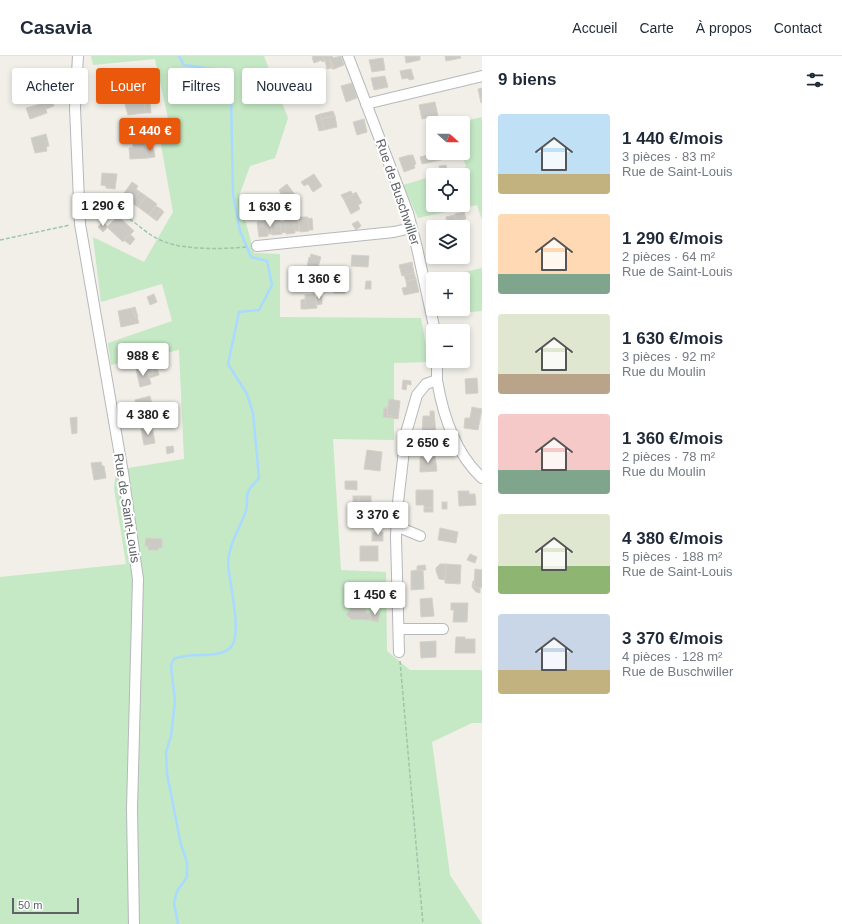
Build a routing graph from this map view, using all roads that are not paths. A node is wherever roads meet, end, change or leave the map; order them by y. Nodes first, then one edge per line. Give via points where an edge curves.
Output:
1 (78, 56) edge
2 (348, 56) edge
3 (482, 76) edge
4 (366, 104) junction
5 (411, 228) junction
6 (255, 247) road end
7 (434, 324) edge
8 (437, 368) edge
9 (437, 380) junction
10 (482, 478) edge
11 (396, 526) junction
12 (420, 536) dead end
13 (399, 629) junction
14 (443, 629) dead end
15 (399, 652) road end
16 (134, 924) edge

1 - 16 street, Rue de Saint-Louis via 75,108 80,221 123,473 138,579 132,809
2 - 4 street, Rue de Buschwiller
3 - 4 street
4 - 5 street, Rue de Buschwiller via 395,177
5 - 6 street
5 - 7 street, Rue de Buschwiller
8 - 9 street
9 - 10 street via 444,412 455,442 467,462
9 - 11 street via 421,389 410,413
11 - 12 street
11 - 13 street
13 - 14 street
13 - 15 street

